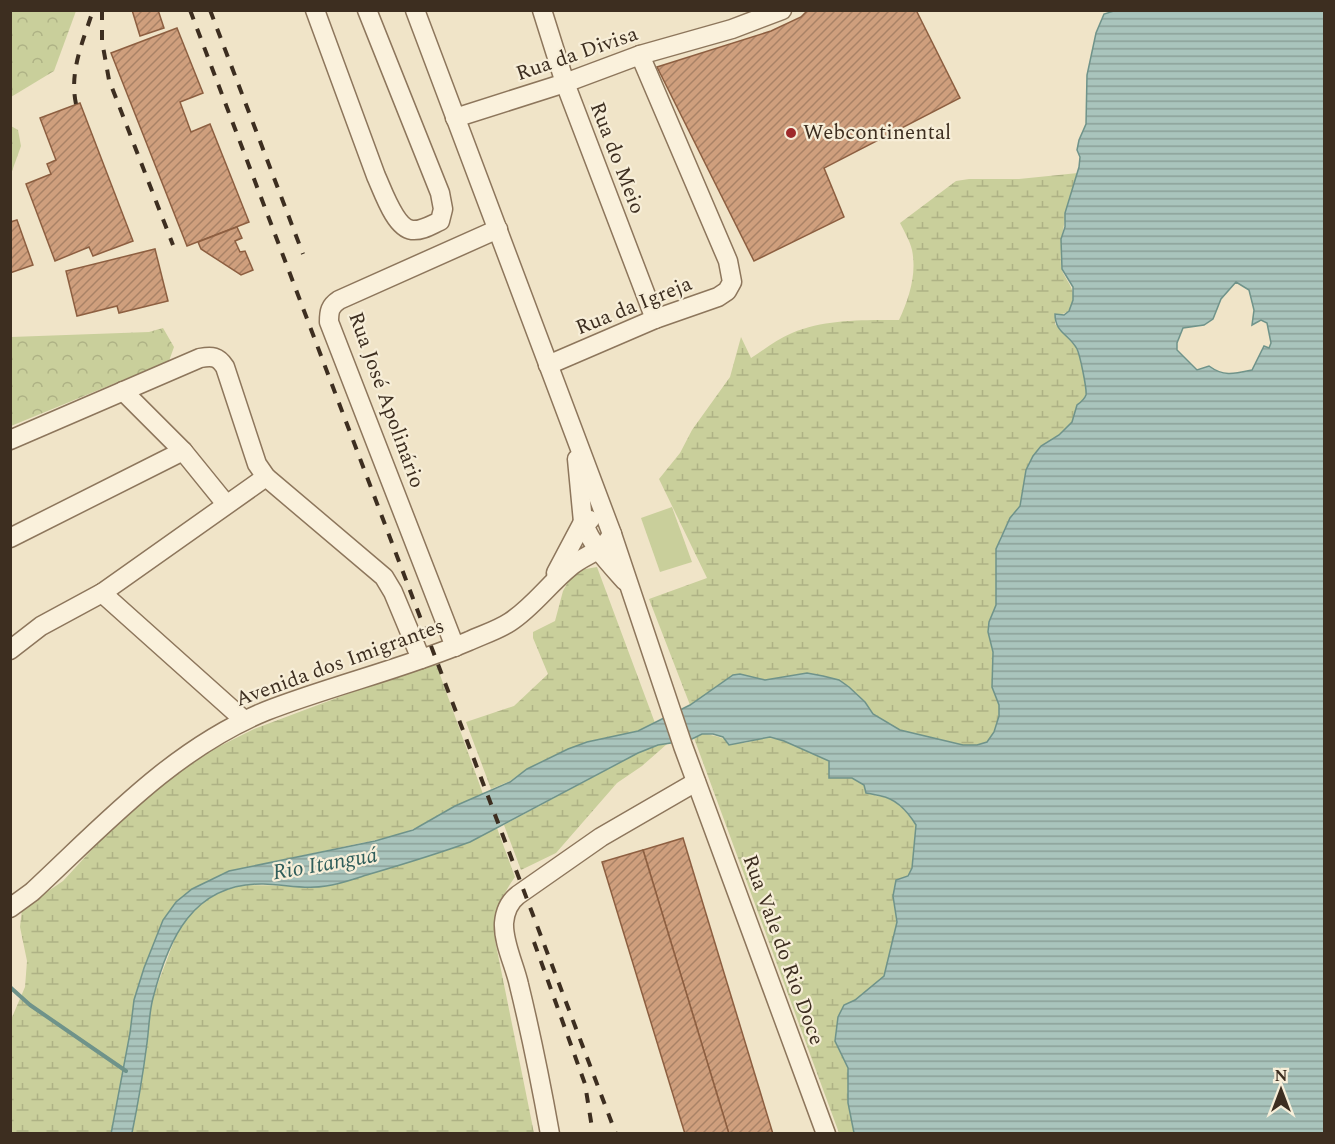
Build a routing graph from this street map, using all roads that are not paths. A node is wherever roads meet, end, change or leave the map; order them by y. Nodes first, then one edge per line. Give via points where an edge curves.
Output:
1 (315, 10) edge
2 (367, 10) edge
3 (415, 10) edge
4 (542, 10) edge
5 (782, 10) edge
6 (640, 55) junction
7 (565, 83) junction
8 (455, 118) junction
9 (498, 229) junction
10 (655, 319) junction
11 (548, 365) junction
12 (123, 391) junction
13 (575, 437) junction
14 (10, 440) edge
15 (183, 451) junction
16 (266, 477) junction
17 (226, 504) junction
18 (583, 522) junction
19 (609, 527) junction
20 (10, 538) edge
21 (598, 551) junction
22 (551, 583) junction
23 (631, 587) junction
24 (102, 593) junction
25 (455, 647) junction
26 (10, 650) edge
27 (421, 659) junction
28 (244, 720) junction
29 (696, 782) junction
30 (10, 908) edge
31 (550, 1134) edge
32 (826, 1134) edge

1 - 2 street via 388,202 400,225 411,230 425,228 440,221 440,193
3 - 8 street, Rua Vale do Rio Doce
4 - 7 street, Rua do Meio
5 - 6 street, Rua da Divisa via 732,29
6 - 7 street, Rua da Divisa
6 - 10 street, Rua da Igreja via 728,261 732,282 718,297
7 - 8 street, Rua da Divisa
7 - 10 street, Rua do Meio
8 - 9 street, Rua Vale do Rio Doce
9 - 11 street, Rua Vale do Rio Doce
9 - 25 street, Rua José Apolinário via 339,300 329,312 329,322
10 - 11 street, Rua da Igreja
11 - 13 street, Rua Vale do Rio Doce
12 - 14 street
12 - 15 street
12 - 16 street via 200,358 212,356 220,360 257,464
13 - 18 street
13 - 19 street, Rua Vale do Rio Doce
15 - 17 street
15 - 20 street
16 - 17 street
16 - 27 street via 384,577
17 - 24 street
18 - 19 street via 595,519
18 - 21 street
18 - 22 street, Avenida dos Imigrantes
19 - 21 street, Avenida dos Imigrantes via 606,544
19 - 23 street, Rua Vale do Rio Doce
21 - 22 street, Avenida dos Imigrantes via 584,556
21 - 23 street
22 - 25 street, Avenida dos Imigrantes via 508,624
23 - 29 street, Rua Vale do Rio Doce
24 - 26 street via 41,626
24 - 28 street
25 - 27 street, Avenida dos Imigrantes
27 - 28 street, Avenida dos Imigrantes
28 - 30 street, Avenida dos Imigrantes via 157,776
29 - 31 street via 601,837 508,905 505,934
29 - 32 street, Rua Vale do Rio Doce

